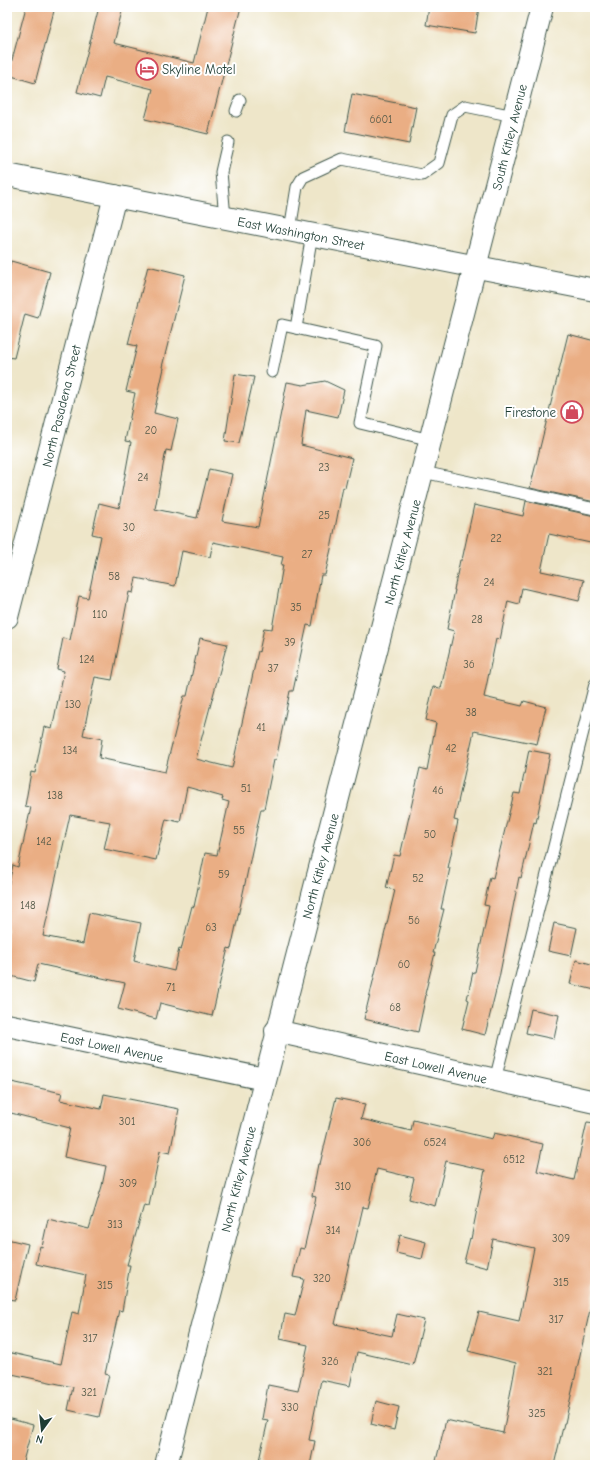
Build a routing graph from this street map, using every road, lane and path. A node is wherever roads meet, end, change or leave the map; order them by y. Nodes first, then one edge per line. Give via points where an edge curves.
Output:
1 (542, 7) edge
2 (240, 100) dead end
3 (236, 111) dead end
4 (514, 116) junction
5 (228, 142) dead end
6 (7, 175) edge
7 (115, 196) junction
8 (225, 218) junction
9 (290, 230) junction
10 (312, 234) junction
11 (476, 267) junction
12 (595, 290) edge
13 (296, 328) junction
14 (272, 372) dead end
15 (431, 440) junction
16 (423, 472) junction
17 (595, 509) edge
18 (7, 617) edge
19 (595, 684) edge
20 (7, 1025) edge
21 (276, 1032) junction
22 (264, 1079) junction
23 (495, 1080) junction
24 (595, 1102) edge
25 (166, 1465) edge

1 - 4 street, South Kitley Avenue
2 - 3 lane
4 - 9 lane via 465,106 452,115 439,162 422,175 342,159 302,177 297,187
4 - 11 street, South Kitley Avenue
5 - 8 lane via 221,172
6 - 7 street, East Washington Street
7 - 8 street, East Washington Street
7 - 18 street, North Pasadena Street
8 - 9 street, East Washington Street
9 - 10 street, East Washington Street
10 - 11 street, East Washington Street
10 - 13 lane
11 - 12 street, East Washington Street
11 - 15 street, North Kitley Avenue
13 - 14 lane via 282,325
13 - 15 lane via 376,346 360,423
15 - 16 street, North Kitley Avenue
16 - 17 lane
16 - 21 street, North Kitley Avenue
19 - 23 lane
20 - 22 street, East Lowell Avenue
21 - 22 street, North Kitley Avenue
21 - 23 street, East Lowell Avenue
22 - 25 street, North Kitley Avenue
23 - 24 street, East Lowell Avenue

